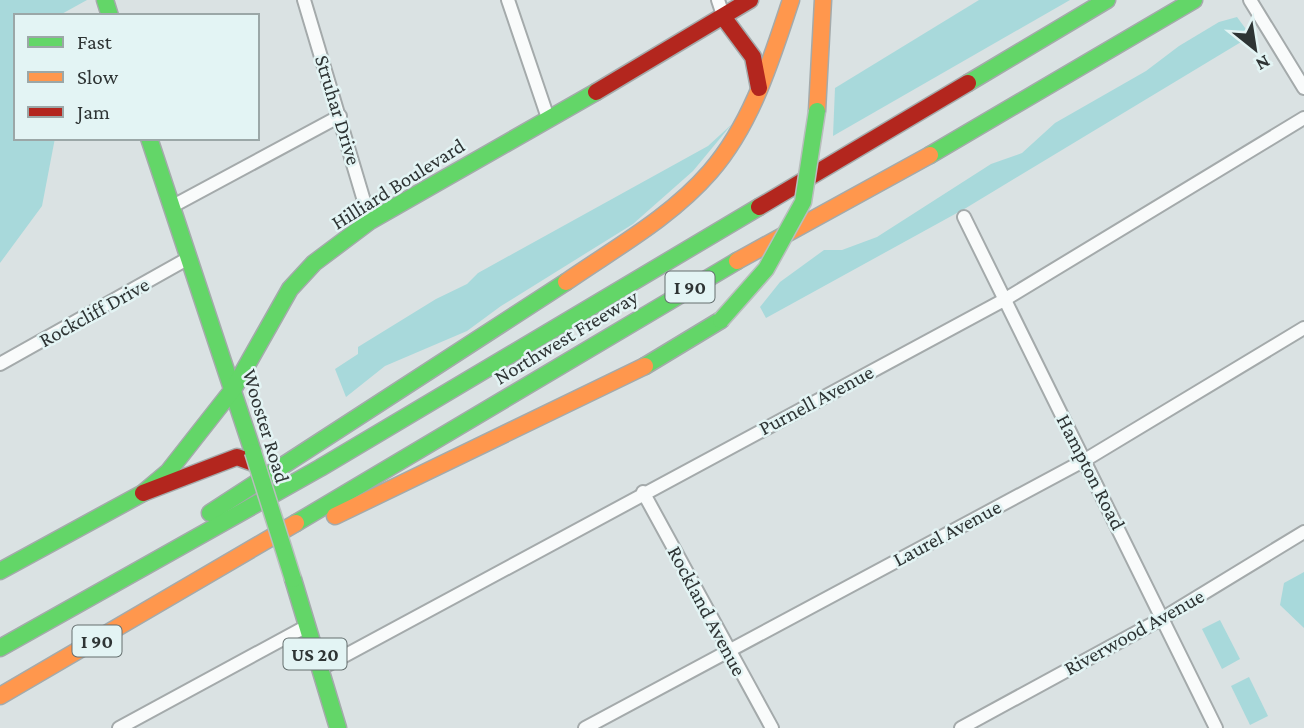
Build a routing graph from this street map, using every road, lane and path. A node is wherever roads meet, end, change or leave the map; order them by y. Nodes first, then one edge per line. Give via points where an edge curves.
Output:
1 (304, 0) edge
2 (508, 0) edge
3 (718, 0) edge
4 (750, 0) edge
5 (791, 0) edge
6 (823, 0) edge
7 (1107, 0) edge
8 (1194, 0) edge
9 (1252, 3) edge
10 (724, 18) junction
11 (1302, 82) edge
12 (756, 101) junction
13 (340, 116) junction
14 (548, 118) junction
15 (1304, 118) edge
16 (150, 140) edge
17 (171, 207) junction
18 (964, 217) dead end
19 (370, 221) junction
20 (187, 259) junction
21 (1004, 299) junction
22 (1304, 328) edge
23 (0, 364) edge
24 (234, 388) junction
25 (249, 457) junction
26 (1085, 460) junction
27 (643, 492) junction
28 (143, 493) junction
29 (1304, 532) edge
30 (0, 571) edge
31 (193, 585) junction
32 (107, 587) junction
33 (1163, 618) junction
34 (307, 626) junction
35 (0, 648) edge
36 (727, 650) junction
37 (320, 668) junction
38 (0, 696) edge
39 (119, 728) edge
40 (338, 728) edge
41 (585, 728) edge
42 (772, 728) edge
43 (961, 728) edge
44 (1216, 728) edge

1 - 13 street, Struhar Drive
2 - 14 street
3 - 10 street
4 - 10 main road, Hilliard Boulevard
5 - 12 main road
6 - 31 main road, bridge via 817,111 803,202 766,269 721,320 662,358
7 - 32 main road, Northwest Freeway / I 90 via 332,461
8 - 31 main road, Northwest Freeway / I 90 via 936,152 698,282
9 - 11 street
10 - 12 main road via 733,36 758,62
10 - 14 main road, Hilliard Boulevard
12 - 32 main road via 723,156 679,204 534,305 284,460
13 - 17 street
13 - 19 street, Struhar Drive
14 - 19 main road, Hilliard Boulevard
15 - 21 street, Purnell Avenue
16 - 17 main road, Wooster Road / US 20
17 - 20 main road, Wooster Road / US 20
18 - 21 street, Hampton Road
19 - 24 main road, Hilliard Boulevard via 314,263 290,289
20 - 23 street, Rockcliff Drive
20 - 24 main road, Wooster Road / US 20
21 - 26 street, Hampton Road
21 - 27 street, Purnell Avenue
22 - 26 street, Laurel Avenue
24 - 25 main road, Wooster Road / US 20
24 - 28 main road, Hilliard Boulevard via 168,471
25 - 28 main road
25 - 34 main road, Wooster Road / US 20, bridge
26 - 33 street, Hampton Road
26 - 36 street, Laurel Avenue
27 - 36 street, Rockland Avenue
27 - 37 street, Purnell Avenue
28 - 30 main road, Hilliard Boulevard
29 - 33 street, Riverwood Avenue
31 - 38 main road, Northwest Freeway / I 90
32 - 35 main road, Northwest Freeway / I 90
33 - 43 street, Riverwood Avenue
33 - 44 street, Hampton Road
34 - 37 main road, Wooster Road / US 20
34 - 39 street
36 - 41 street, Laurel Avenue
36 - 42 street, Rockland Avenue
37 - 40 main road, Wooster Road / US 20

